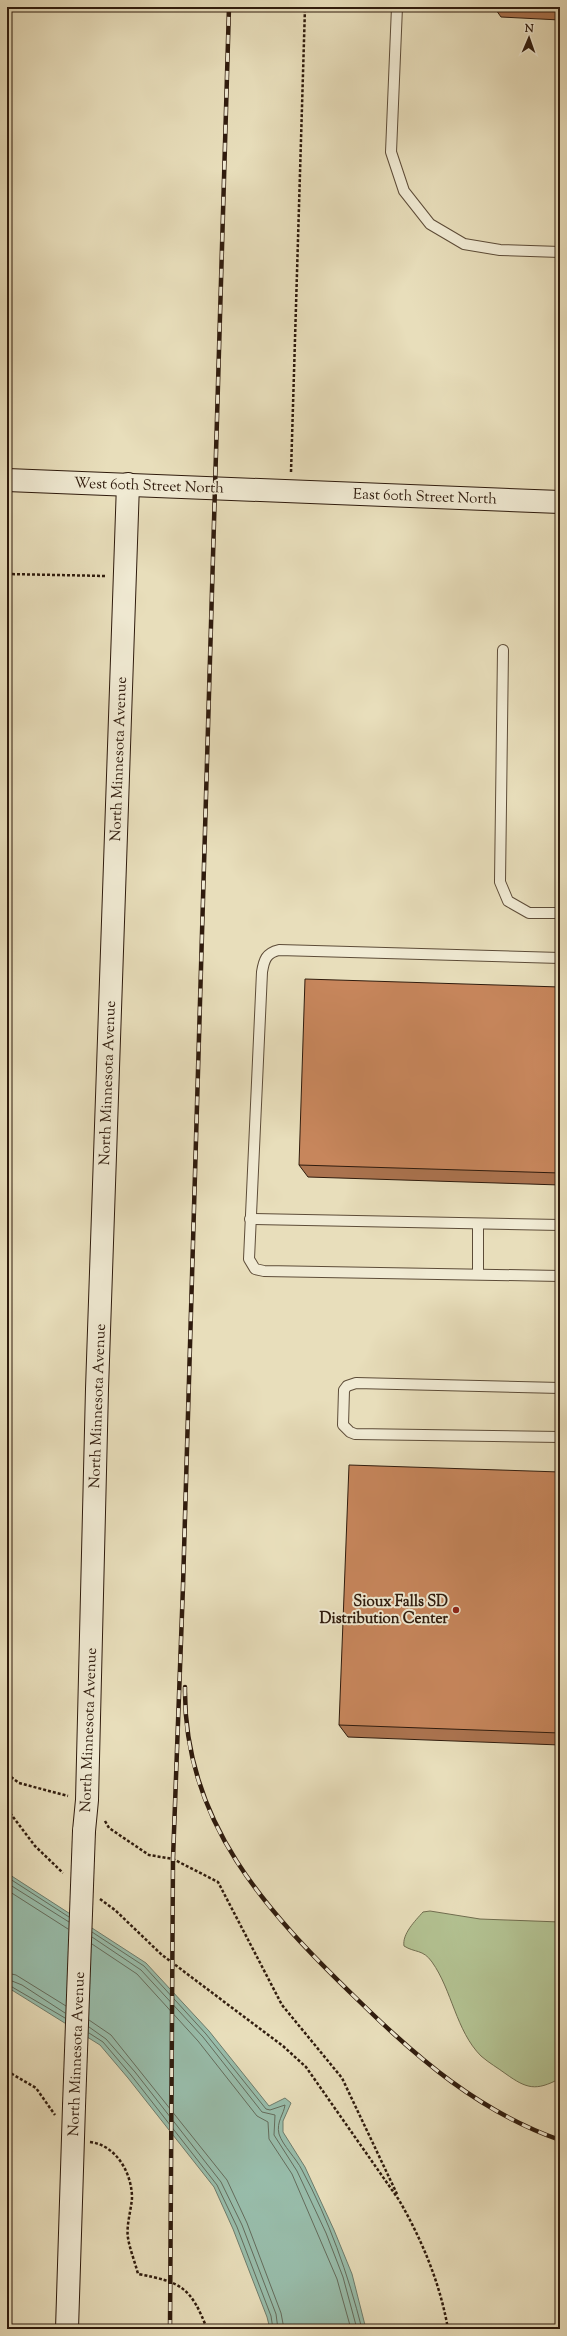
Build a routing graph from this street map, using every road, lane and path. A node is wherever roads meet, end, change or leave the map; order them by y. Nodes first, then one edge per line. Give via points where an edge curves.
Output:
1 (305, 7) edge
2 (397, 7) edge
3 (560, 252) edge
4 (7, 480) edge
5 (128, 484) junction
6 (290, 491) junction
7 (560, 502) edge
8 (7, 574) edge
9 (125, 577) junction
10 (503, 650) dead end
11 (560, 913) edge
12 (560, 958) edge
13 (250, 1219) junction
14 (478, 1224) junction
15 (560, 1225) edge
16 (478, 1274) junction
17 (560, 1276) edge
18 (560, 1388) edge
19 (560, 1437) edge
20 (7, 1774) edge
21 (87, 1800) junction
22 (146, 1939) dead end
23 (7, 2071) edge
24 (65, 2112) junction
25 (73, 2140) junction
26 (404, 2208) junction
27 (67, 2329) edge
28 (206, 2329) edge
29 (448, 2329) edge

1 - 6 path
2 - 3 lane via 391,152 404,191 430,224 464,244 500,250
4 - 5 main road, West 60th Street North
5 - 6 main road, West 60th Street North
5 - 9 main road, North Minnesota Avenue
6 - 7 main road, East 60th Street North
8 - 9 path
9 - 21 main road, North Minnesota Avenue via 97,1381
10 - 11 lane via 500,882 508,901 529,913
12 - 13 lane via 279,950 271,952 264,960 262,972
13 - 14 lane
13 - 16 lane via 249,1259 255,1269
14 - 15 lane
14 - 16 lane
16 - 17 lane
18 - 19 lane via 356,1384 347,1386 344,1390 343,1425 355,1434
20 - 21 path via 19,1784
21 - 24 main road, North Minnesota Avenue, bridge
21 - 26 path via 109,1828 149,1855 173,1859 218,1882 282,2005 342,2078
22 - 26 path via 181,1971 283,2046 306,2067
23 - 24 path via 36,2088
24 - 25 main road, North Minnesota Avenue
25 - 27 main road, North Minnesota Avenue
25 - 28 path via 102,2143 124,2166 132,2197 128,2238 138,2274 172,2281 181,2287 198,2306
26 - 29 path via 436,2280

